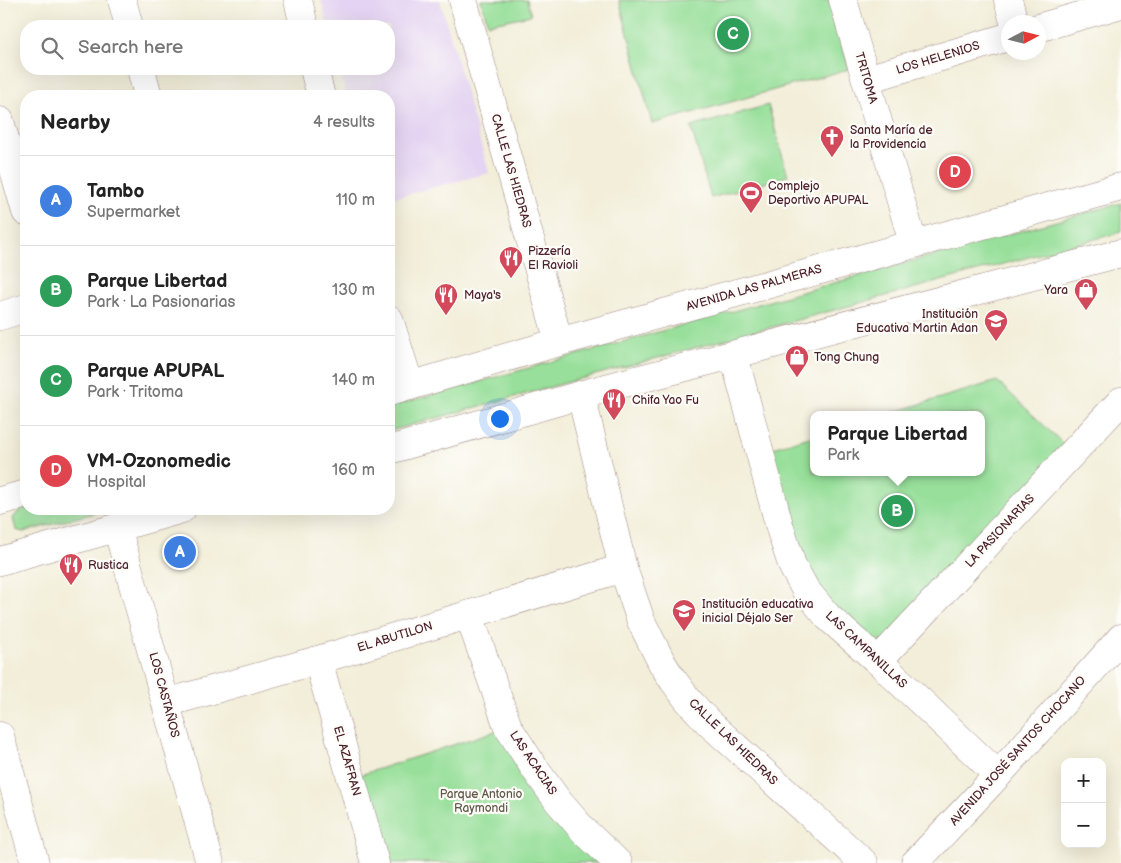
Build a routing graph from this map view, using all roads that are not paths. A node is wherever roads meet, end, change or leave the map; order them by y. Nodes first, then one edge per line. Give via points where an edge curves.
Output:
1 (122, 0) edge
2 (298, 0) edge
3 (463, 0) edge
4 (843, 0) edge
5 (1008, 0) edge
6 (1121, 4) edge
7 (1012, 15) edge
8 (127, 20) edge
9 (303, 20) edge
10 (1046, 26) edge
11 (1001, 39) edge
12 (143, 75) edge
13 (316, 75) edge
14 (867, 79) junction
15 (146, 90) edge
16 (319, 90) edge
17 (0, 120) edge
18 (1121, 187) edge
19 (20, 191) edge
20 (914, 244) junction
21 (1121, 253) edge
22 (20, 310) edge
23 (0, 316) edge
24 (559, 342) junction
25 (734, 356) junction
26 (395, 361) edge
27 (399, 389) edge
28 (581, 395) junction
29 (1121, 401) edge
30 (395, 448) edge
31 (20, 496) edge
32 (0, 501) edge
33 (161, 515) edge
34 (118, 527) junction
35 (0, 561) edge
36 (623, 568) junction
37 (469, 615) junction
38 (1121, 638) edge
39 (318, 660) junction
40 (878, 661) junction
41 (166, 703) junction
42 (0, 736) edge
43 (998, 775) junction
44 (35, 863) edge
45 (210, 863) edge
46 (375, 863) edge
47 (618, 863) edge
48 (864, 863) edge
49 (915, 863) edge

1 - 8 street
2 - 9 street
3 - 24 street, CALLE LAS HIEDRAS
4 - 14 street, TRITOMA
5 - 7 street
6 - 10 street
11 - 14 street, LOS HELENIOS
12 - 15 street
13 - 16 street
14 - 20 street, TRITOMA
17 - 19 street
18 - 20 street, AVENIDA LAS PALMERAS
20 - 24 street, AVENIDA LAS PALMERAS
21 - 25 street
22 - 23 street
24 - 27 street, AVENIDA LAS PALMERAS
25 - 28 street
25 - 40 street, LAS CAMPANILLAS via 792,565 805,589 828,617
26 - 27 street
28 - 30 street
28 - 36 street, CALLE LAS HIEDRAS
29 - 40 street, LA PASIONARIAS
31 - 32 street
33 - 34 street
34 - 35 street
34 - 41 street, LOS CASTAÑOS
36 - 37 street, EL ABUTILON
36 - 48 street, CALLE LAS HIEDRAS via 650,641 688,700 708,722
37 - 39 street, EL ABUTILON
37 - 47 street, LAS ACACIAS via 508,726 558,801
38 - 43 street, AVENIDA JOSÉ SANTOS CHOCANO
39 - 41 street, EL ABUTILON
39 - 46 street, EL AZAFRAN
40 - 43 street, LAS CAMPANILLAS
41 - 45 street, LOS CASTAÑOS
42 - 44 street
43 - 49 street, AVENIDA JOSÉ SANTOS CHOCANO

